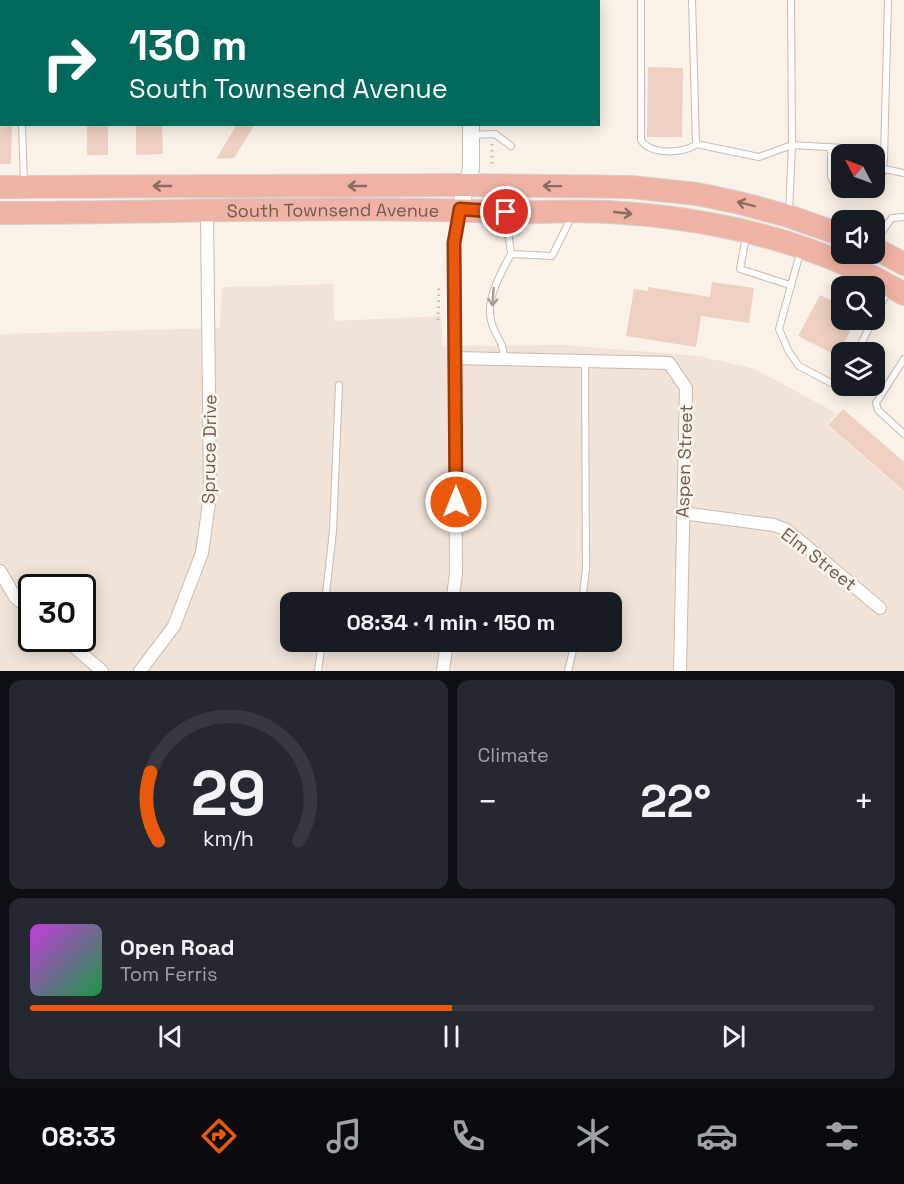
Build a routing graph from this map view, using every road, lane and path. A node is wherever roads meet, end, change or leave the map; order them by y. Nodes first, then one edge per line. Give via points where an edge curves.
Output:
1 (641, 0) edge
2 (692, 0) edge
3 (791, 0) edge
4 (888, 0) edge
5 (22, 126) edge
6 (471, 130) edge
7 (696, 144) junction
8 (884, 144) edge
9 (792, 145) junction
10 (511, 147) dead end
11 (831, 148) edge
12 (885, 169) edge
13 (904, 173) edge
14 (466, 185) junction
15 (0, 187) edge
16 (25, 187) junction
17 (460, 209) junction
18 (207, 211) junction
19 (506, 212) junction
20 (0, 213) edge
21 (574, 213) junction
22 (788, 216) junction
23 (904, 217) edge
24 (885, 227) edge
25 (748, 231) junction
26 (831, 231) edge
27 (802, 246) junction
28 (511, 254) junction
29 (885, 254) edge
30 (904, 264) edge
31 (439, 284) dead end
32 (790, 285) junction
33 (897, 290) edge
34 (885, 305) edge
35 (438, 320) dead end
36 (455, 358) junction
37 (904, 359) edge
38 (504, 361) junction
39 (585, 361) junction
40 (831, 383) edge
41 (339, 385) dead end
42 (904, 434) edge
43 (682, 513) junction
44 (0, 571) edge
45 (326, 592) edge
46 (454, 592) edge
47 (583, 592) edge
48 (18, 599) edge
49 (880, 608) dead end
50 (80, 652) edge
51 (320, 652) edge
52 (446, 652) edge
53 (573, 652) edge
54 (102, 671) edge
55 (140, 671) edge
56 (318, 671) edge
57 (443, 671) edge
58 (568, 671) edge
59 (680, 671) edge

1 - 7 lane via 641,140 649,148 680,152
2 - 7 lane
3 - 9 lane
4 - 8 lane
5 - 16 lane
6 - 10 lane via 495,135
6 - 14 street via 471,168
7 - 9 lane via 759,157
9 - 11 lane
9 - 22 lane
12 - 13 lane
14 -> 16 highway, South Townsend Avenue
14 - 17 street
22 -> 14 highway, South Townsend Avenue via 697,194 632,187
15 - 16 highway, South Townsend Avenue
17 - 18 highway, South Townsend Avenue
17 - 19 highway, South Townsend Avenue
17 - 36 street via 454,243
18 - 20 highway, South Townsend Avenue
18 - 55 street, Spruce Drive via 210,496 202,553 174,626
19 - 21 highway, South Townsend Avenue
19 - 28 lane
21 -> 25 highway, South Townsend Avenue via 608,212
21 - 28 lane via 552,256
22 - 26 highway, South Townsend Avenue
23 - 24 lane via 892,218
25 - 27 highway, South Townsend Avenue
25 - 32 lane via 740,269
27 - 32 lane
27 - 33 highway, South Townsend Avenue
28 -> 38 lane via 493,288 492,324 503,342
29 - 30 highway
31 - 35 path
32 - 40 lane via 779,329 799,366
33 - 34 lane
36 - 38 street, Aspen Street
36 - 46 street
37 - 42 lane via 876,403 878,410
38 - 39 street, Aspen Street
39 - 43 street, Aspen Street via 669,363 686,388
39 - 47 lane
41 - 45 lane via 333,531
43 - 49 street, Elm Street via 787,530
43 - 59 street, Aspen Street
44 - 48 street
50 - 54 street
51 - 56 lane
52 - 57 street
53 - 58 lane

